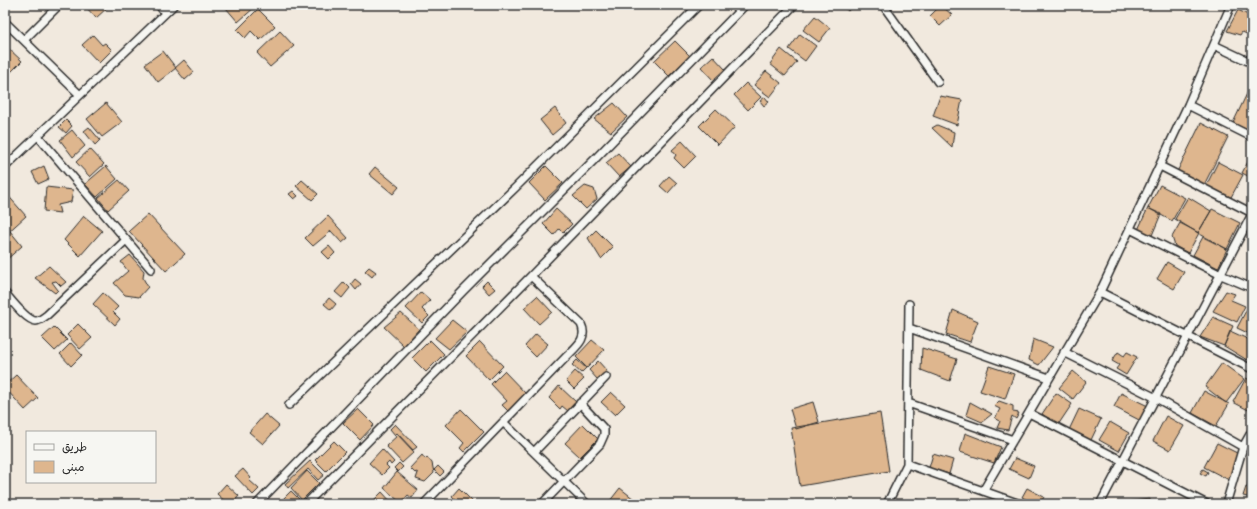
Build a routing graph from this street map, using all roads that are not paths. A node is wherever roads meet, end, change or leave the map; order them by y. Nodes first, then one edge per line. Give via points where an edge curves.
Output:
1 (59, 5) edge
2 (159, 5) edge
3 (174, 5) edge
4 (698, 5) edge
5 (745, 5) edge
6 (794, 5) edge
7 (883, 5) edge
8 (1231, 5) edge
9 (165, 13) junction
10 (5, 22) edge
11 (24, 40) junction
12 (1214, 45) junction
13 (1252, 63) edge
14 (938, 82) dead end
15 (80, 95) junction
16 (1188, 105) junction
17 (38, 136) junction
18 (1252, 137) edge
19 (1160, 166) junction
20 (5, 167) edge
21 (1252, 214) edge
22 (1130, 228) junction
23 (126, 240) junction
24 (151, 269) dead end
25 (1221, 274) junction
26 (531, 276) junction
27 (1252, 288) edge
28 (1100, 292) junction
29 (5, 293) edge
30 (909, 304) dead end
31 (909, 328) junction
32 (1188, 337) junction
33 (1064, 352) junction
34 (1252, 369) edge
35 (606, 377) dead end
36 (1049, 378) junction
37 (1156, 398) junction
38 (580, 403) junction
39 (908, 403) junction
40 (289, 405) dead end
41 (1029, 413) junction
42 (503, 422) junction
43 (1252, 431) edge
44 (1013, 440) junction
45 (1243, 447) junction
46 (534, 452) junction
47 (1122, 462) junction
48 (907, 464) junction
49 (565, 482) junction
50 (983, 491) junction
51 (257, 504) edge
52 (306, 504) edge
53 (424, 504) edge
54 (542, 504) edge
55 (588, 504) edge
56 (887, 504) edge
57 (1020, 504) edge
58 (1100, 504) edge
59 (1207, 504) edge
60 (1226, 504) edge

1 - 11 street
2 - 9 street
3 - 9 street
4 - 40 street via 510,194
5 - 51 street
6 - 26 street
7 - 14 street
8 - 12 street
9 - 15 street
10 - 11 street
11 - 15 street
12 - 13 street
12 - 16 street
15 - 17 street
16 - 18 street
16 - 19 street
17 - 20 street
17 - 23 street
19 - 21 street
19 - 22 street
21 - 25 street
22 - 25 street
22 - 28 street
23 - 24 street
23 - 29 street via 38,321 26,316
25 - 27 street
25 - 32 street
26 - 42 street via 581,324 584,335
26 - 52 street
28 - 32 street
28 - 33 street
30 - 31 street
31 - 36 street
31 - 39 street
32 - 34 street
32 - 37 street
33 - 36 street
33 - 37 street
35 - 38 street
36 - 41 street
37 - 45 street
37 - 47 street
38 - 46 street
38 - 49 street via 604,429 604,435 600,444
39 - 44 street
39 - 48 street
41 - 44 street
41 - 47 street
42 - 46 street
42 - 53 street
43 - 45 street
44 - 50 street
45 - 60 street
46 - 49 street
47 - 58 street
47 - 59 street
48 - 50 street
48 - 56 street
49 - 54 street
49 - 55 street
50 - 57 street

